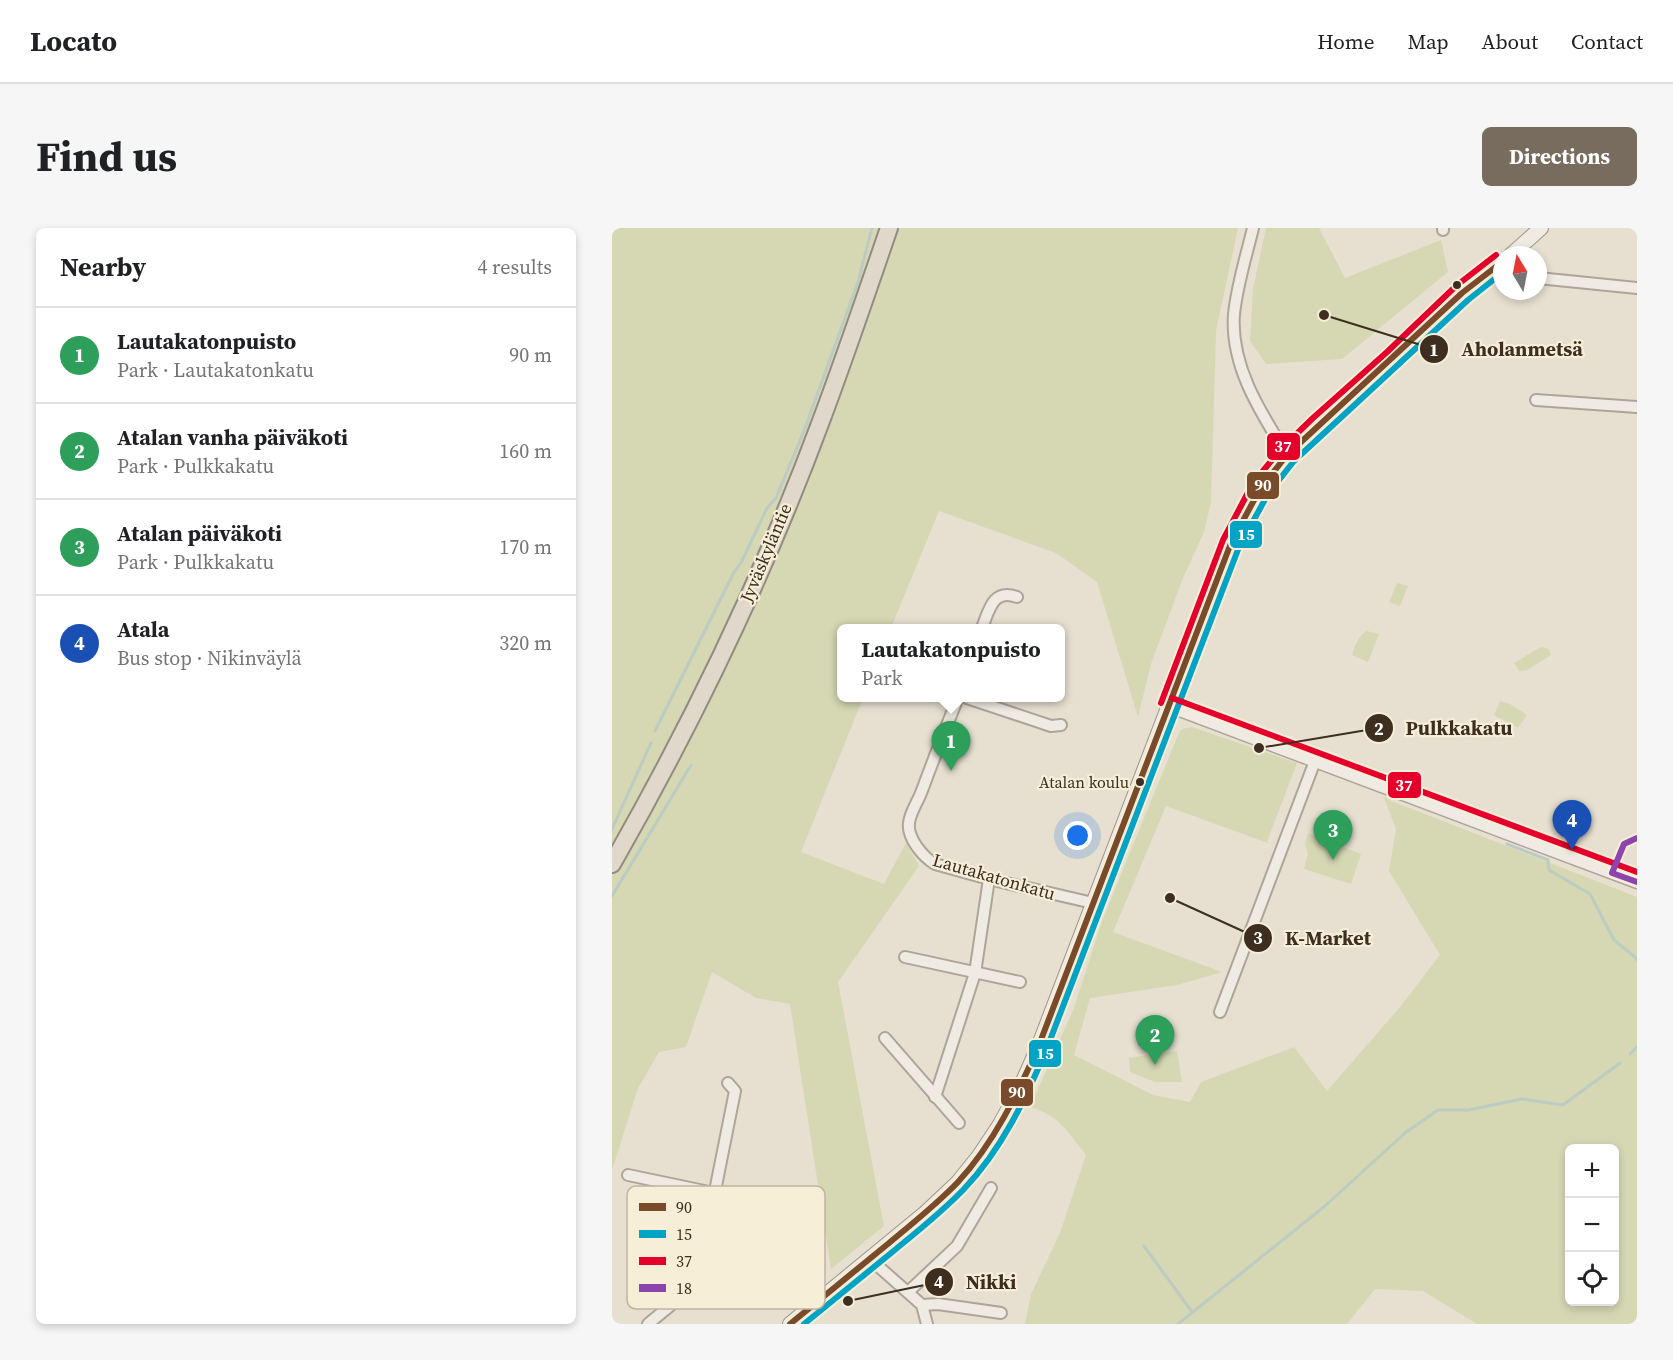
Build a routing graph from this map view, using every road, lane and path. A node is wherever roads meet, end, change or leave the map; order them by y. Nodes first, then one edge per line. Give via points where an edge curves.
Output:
1 (889, 228) edge
2 (1252, 228) edge
3 (1541, 228) edge
4 (1521, 246) edge
5 (1493, 269) edge
6 (1547, 279) edge
7 (1637, 288) edge
8 (1536, 400) dead end
9 (1637, 407) edge
10 (1287, 456) junction
11 (1017, 597) dead end
12 (984, 624) edge
13 (956, 702) edge
14 (979, 702) edge
15 (1169, 706) junction
16 (1061, 725) dead end
17 (1315, 761) junction
18 (612, 864) edge
19 (989, 879) junction
20 (1637, 882) edge
21 (1093, 903) junction
22 (905, 957) dead end
23 (975, 973) junction
24 (1020, 982) dead end
25 (1220, 1012) dead end
26 (885, 1038) dead end
27 (728, 1083) dead end
28 (935, 1097) junction
29 (959, 1123) dead end
30 (628, 1175) dead end
31 (681, 1186) edge
32 (715, 1186) edge
33 (991, 1188) dead end
34 (870, 1259) junction
35 (908, 1292) junction
36 (825, 1296) edge
37 (922, 1305) junction
38 (666, 1309) edge
39 (808, 1309) edge
40 (1000, 1313) dead end
41 (648, 1324) edge
42 (790, 1324) edge
43 (927, 1324) edge

1 - 18 highway, Jyväskyläntie via 821,422 777,528 723,650
2 - 10 street via 1236,296 1236,349 1245,381
3 - 4 main road
5 - 10 main road via 1462,293
6 - 7 street
8 - 9 street
10 - 15 main road via 1260,489 1231,543
11 - 12 street via 999,596
13 - 19 street, Lautakatonkatu via 908,825 927,860
14 - 16 street via 1051,726
15 - 17 street
15 - 21 main road
17 - 20 street
17 - 25 street
19 - 21 street, Lautakatonkatu
19 - 23 street
21 - 34 main road via 1039,1045 999,1126 950,1190
22 - 23 street
23 - 24 street
23 - 28 street
26 - 28 street
27 - 32 street via 735,1091
28 - 29 street
30 - 31 street
33 - 35 street via 957,1246
34 - 35 street
34 - 36 main road
35 - 37 street
37 - 40 street
37 - 43 street
38 - 41 street
39 - 42 main road

